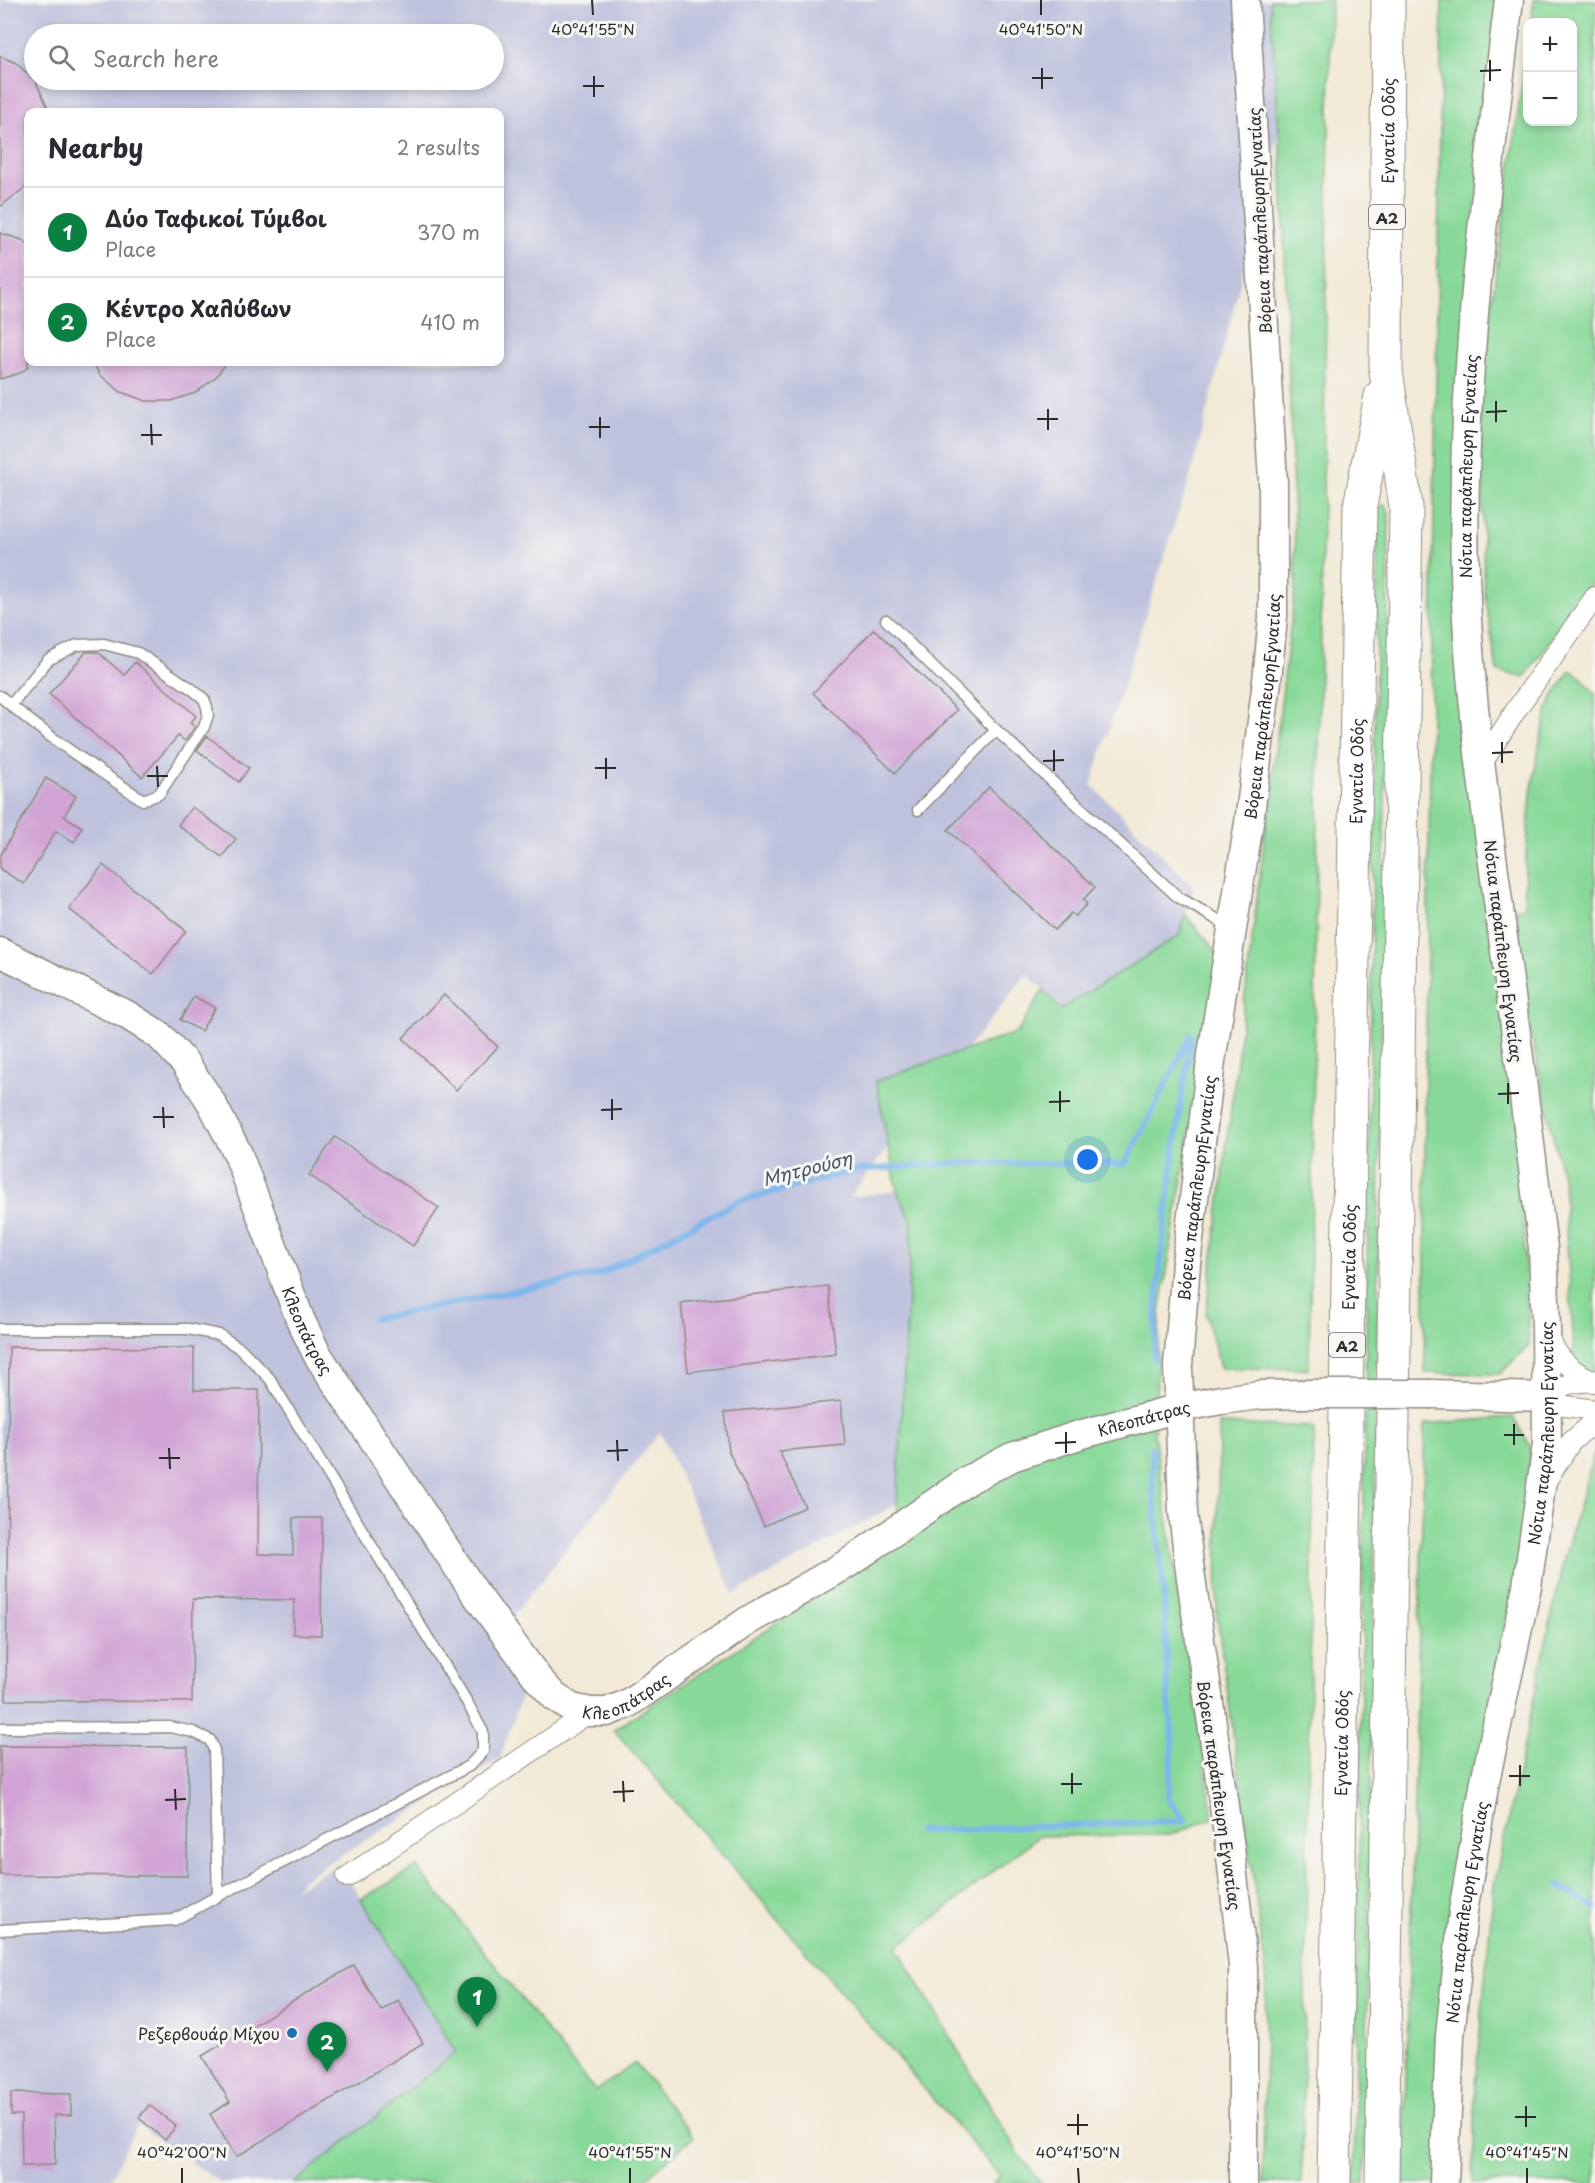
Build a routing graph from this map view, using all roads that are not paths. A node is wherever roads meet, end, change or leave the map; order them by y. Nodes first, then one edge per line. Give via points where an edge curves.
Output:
1 (1245, 0) edge
2 (1388, 0) edge
3 (1509, 0) edge
4 (1386, 370) junction
5 (1595, 597) edge
6 (886, 620) dead end
7 (0, 696) edge
8 (11, 705) junction
9 (996, 730) junction
10 (1479, 768) junction
11 (918, 810) dead end
12 (1232, 928) junction
13 (0, 952) edge
14 (1546, 1328) junction
15 (0, 1329) edge
16 (1595, 1382) edge
17 (1546, 1397) junction
18 (1179, 1408) junction
19 (1595, 1410) edge
20 (1595, 1421) edge
21 (1541, 1488) junction
22 (590, 1712) junction
23 (0, 1728) edge
24 (347, 1877) dead end
25 (218, 1896) junction
26 (0, 1930) edge
27 (1243, 2183) edge
28 (1334, 2183) edge
29 (1382, 2183) edge
30 (1444, 2183) edge

1 - 12 street, Βόρεια παράπλευρηΕγνατίας via 1266,340 1274,562 1266,691
2 - 4 highway, Εγνατία Οδός / Α2
3 - 10 street, Νότια παράπλευρη Εγνατίας via 1476,279 1465,470 1465,573
4 - 28 highway, Εγνατία Οδός / Α2 via 1360,506
4 - 29 highway, Εγνατία Οδός / Α2 via 1406,507
5 - 10 street
6 - 9 lane
7 - 8 lane
8 - 8 lane via 62,746 143,800 159,794 169,781 204,728 207,715 204,699 192,689 138,653 104,645 76,645 48,660
9 - 11 lane
9 - 12 lane via 1178,897
10 - 14 street, Νότια παράπλευρη Εγνατίας via 1542,1237
12 - 18 street, Βόρεια παράπλευρηΕγνατίας via 1186,1263 1178,1366
13 - 22 street, Κλεοπάτρας via 135,1019 159,1035 185,1063 211,1101 238,1154 303,1326 330,1375 511,1645 555,1697 572,1708
14 - 16 street via 1563,1362
14 - 17 street, Νότια παράπλευρη Εγνατίας
15 - 25 lane via 188,1329 219,1335 240,1349 270,1379 483,1732 483,1751 469,1766
16 - 17 street via 1569,1383
17 - 18 street, Κλεοπάτρας, bridge via 1260,1395
17 - 19 street via 1566,1406
17 - 21 street, Νότια παράπλευρη Εγνατίας via 1547,1444
18 - 22 street, Κλεοπάτρας via 1079,1435 991,1467 847,1564 719,1639 627,1704 614,1711
18 - 27 street, Βόρεια παράπλευρη Εγνατίας via 1183,1512 1243,1966
20 - 21 street via 1571,1442
21 - 30 street, Νότια παράπλευρη Εγνατίας via 1527,1586 1489,1758 1463,1912 1450,2036
22 - 24 street
23 - 25 lane via 170,1727 210,1740 214,1750
25 - 26 lane via 174,1920

